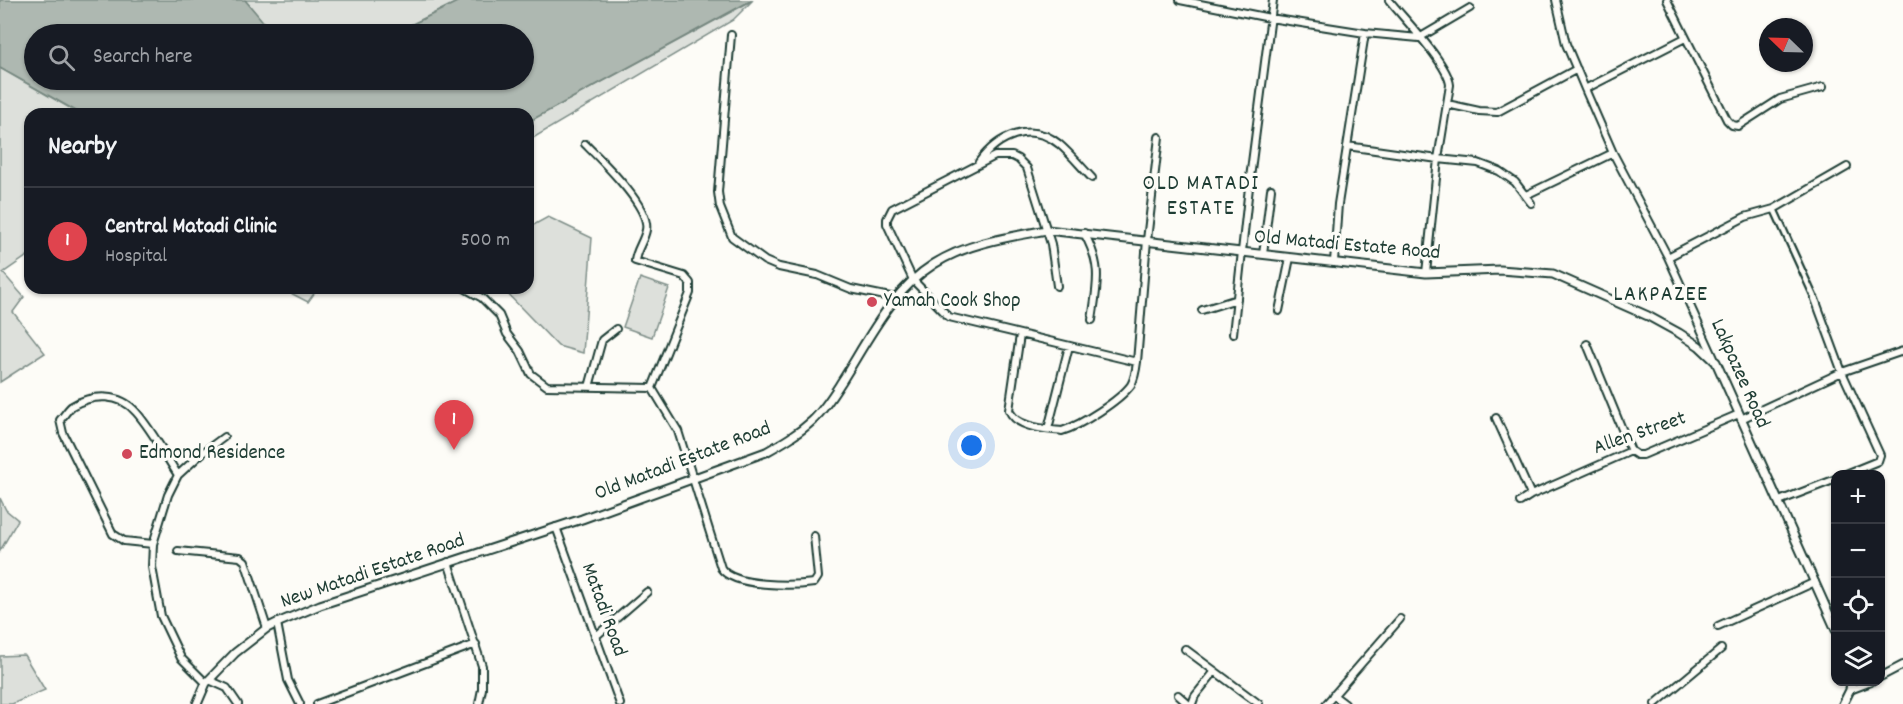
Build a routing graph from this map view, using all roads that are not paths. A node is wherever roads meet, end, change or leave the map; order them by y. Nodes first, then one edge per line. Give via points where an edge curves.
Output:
1 (1180, 0) edge
2 (1272, 0) edge
3 (1389, 0) edge
4 (1556, 0) edge
5 (1667, 0) edge
6 (1470, 8) dead end
7 (1270, 18) junction
8 (1365, 33) junction
9 (731, 35) dead end
10 (1419, 38) junction
11 (1685, 39) junction
12 (1576, 69) junction
13 (1823, 87) dead end
14 (1585, 89) junction
15 (1446, 104) junction
16 (1159, 137) dead end
17 (585, 144) dead end
18 (1347, 146) junction
19 (1613, 153) junction
20 (1438, 159) junction
21 (977, 165) junction
22 (1847, 167) dead end
23 (1092, 178) dead end
24 (1271, 189) dead end
25 (1526, 195) junction
26 (1531, 203) dead end
27 (1774, 209) junction
28 (1047, 230) junction
29 (1084, 233) junction
30 (1147, 240) junction
31 (1241, 253) junction
32 (1263, 254) junction
33 (1668, 257) junction
34 (1290, 258) junction
35 (1334, 262) junction
36 (1426, 273) junction
37 (913, 280) junction
38 (1057, 286) dead end
39 (475, 294) edge
40 (895, 298) junction
41 (1237, 298) junction
42 (1815, 299) joint
43 (1202, 310) dead end
44 (1279, 311) dead end
45 (1092, 320) dead end
46 (616, 329) dead end
47 (1233, 334) dead end
48 (1020, 335) junction
49 (1587, 344) dead end
50 (1069, 346) junction
51 (1903, 351) edge
52 (1137, 362) junction
53 (1716, 362) junction
54 (1842, 372) junction
55 (590, 387) junction
56 (652, 388) junction
57 (1740, 417) junction
58 (1496, 418) dead end
59 (1048, 429) junction
60 (224, 436) dead end
61 (1631, 451) junction
62 (1857, 470) edge
63 (178, 475) junction
64 (692, 479) junction
65 (1831, 481) edge
66 (1531, 495) junction
67 (1779, 501) junction
68 (1520, 502) dead end
69 (556, 527) junction
70 (814, 536) dead end
71 (153, 544) junction
72 (178, 551) dead end
73 (448, 562) junction
74 (1815, 582) junction
75 (647, 591) dead end
76 (1400, 619) dead end
77 (1831, 619) edge
78 (277, 623) junction
79 (1718, 626) dead end
80 (267, 628) junction
81 (596, 637) junction
82 (476, 644) junction
83 (1185, 649) dead end
84 (1721, 649) dead end
85 (1903, 665) edge
86 (1215, 671) junction
87 (1885, 675) edge
88 (208, 682) junction
89 (1850, 686) edge
90 (1859, 686) edge
91 (1850, 690) junction
92 (1178, 695) dead end
93 (1333, 695) junction
94 (197, 704) edge
95 (238, 704) edge
96 (300, 704) edge
97 (317, 704) edge
98 (479, 704) edge
99 (620, 704) edge
100 (1190, 704) edge
101 (1259, 704) edge
102 (1326, 704) edge
103 (1345, 704) edge
104 (1654, 704) edge
105 (1843, 704) edge

1 - 7 street
2 - 7 street
3 - 10 street
4 - 12 street, Lakpazee Road
5 - 11 street
6 - 10 street
7 - 8 street
7 - 31 street
8 - 10 street
8 - 18 street
9 - 40 street via 718,192 732,237 779,267
10 - 15 street via 1449,78
11 - 13 street via 1732,125 1738,126 1780,99
11 - 14 street
12 - 14 street, Lakpazee Road
12 - 15 street via 1497,111 1488,113
14 - 19 street, Lakpazee Road
15 - 20 street
16 - 30 street
17 - 56 street via 622,181 644,218 646,230 635,261 684,276 690,283 690,293
18 - 20 street
18 - 35 street
19 - 25 street
19 - 33 street, Lakpazee Road
20 - 25 street via 1490,166 1515,182
20 - 36 street
21 - 23 street via 1000,140 1034,134 1061,146
21 - 28 street via 1005,155 1023,163 1028,168
21 - 37 street via 889,213 888,229
22 - 27 street
24 - 32 street
25 - 26 street
27 - 33 street via 1745,217
27 - 42 street
28 - 29 street, Old Matadi Estate Road
28 - 37 street, Old Matadi Estate Road via 973,246 934,264
28 - 38 street
29 - 30 street, Old Matadi Estate Road
29 - 45 street via 1093,249 1098,272
30 - 31 street, Old Matadi Estate Road
30 - 52 street
31 - 32 street, Old Matadi Estate Road
31 - 41 street
32 - 34 street, Old Matadi Estate Road
33 - 53 street, Lakpazee Road
34 - 35 street, Old Matadi Estate Road
34 - 44 street
35 - 36 street, Old Matadi Estate Road
36 - 53 street, Old Matadi Estate Road via 1500,270 1553,274 1658,322 1699,346
37 - 40 street, Old Matadi Estate Road
37 - 48 street via 949,317
39 - 55 street via 499,315 536,379 553,387
40 - 64 street, Old Matadi Estate Road via 812,421 766,452
41 - 43 street
41 - 47 street
42 - 54 street
46 - 55 street via 603,339
48 - 50 street
48 - 59 street via 1009,410 1016,420
49 - 61 street
50 - 52 street
50 - 59 street
51 - 54 street, Allen Street
52 - 59 street via 1132,384 1096,414 1062,431
53 - 57 street, Lakpazee Road
54 - 57 street, Allen Street
54 - 62 street via 1880,455 1878,461
55 - 56 street
56 - 64 street via 674,421
57 - 61 street, Allen Street via 1643,455
57 - 67 street, Lakpazee Road
58 - 66 street
60 - 63 street
61 - 66 street, Allen Street
63 - 71 street
63 - 71 street via 136,411 120,399 92,398 71,407 60,420 113,534 124,541
64 - 69 street, Old Matadi Estate Road
64 - 70 street via 721,568 729,576 754,582 814,583 818,577
65 - 67 street
66 - 68 street, Allen Street
67 - 74 street, Lakpazee Road
69 - 73 street, New Matadi Estate Road
69 - 81 street, Matadi Road
71 - 88 street via 152,567 161,616 182,658
72 - 80 street via 240,557
73 - 78 street, New Matadi Estate Road
73 - 82 street
74 - 77 street, Lakpazee Road
74 - 79 street
75 - 81 street
76 - 93 street
78 - 80 street, New Matadi Estate Road
78 - 96 street via 288,680
80 - 88 street, New Matadi Estate Road via 235,653
81 - 99 street, Matadi Road
82 - 97 street
82 - 98 street via 482,666
83 - 86 street
84 - 104 street
85 - 87 street
86 - 100 street
86 - 101 street
88 - 94 street, New Matadi Estate Road
88 - 95 street via 226,688
89 - 91 street
90 - 91 street
91 - 105 street
92 - 100 street
93 - 102 street
93 - 103 street

